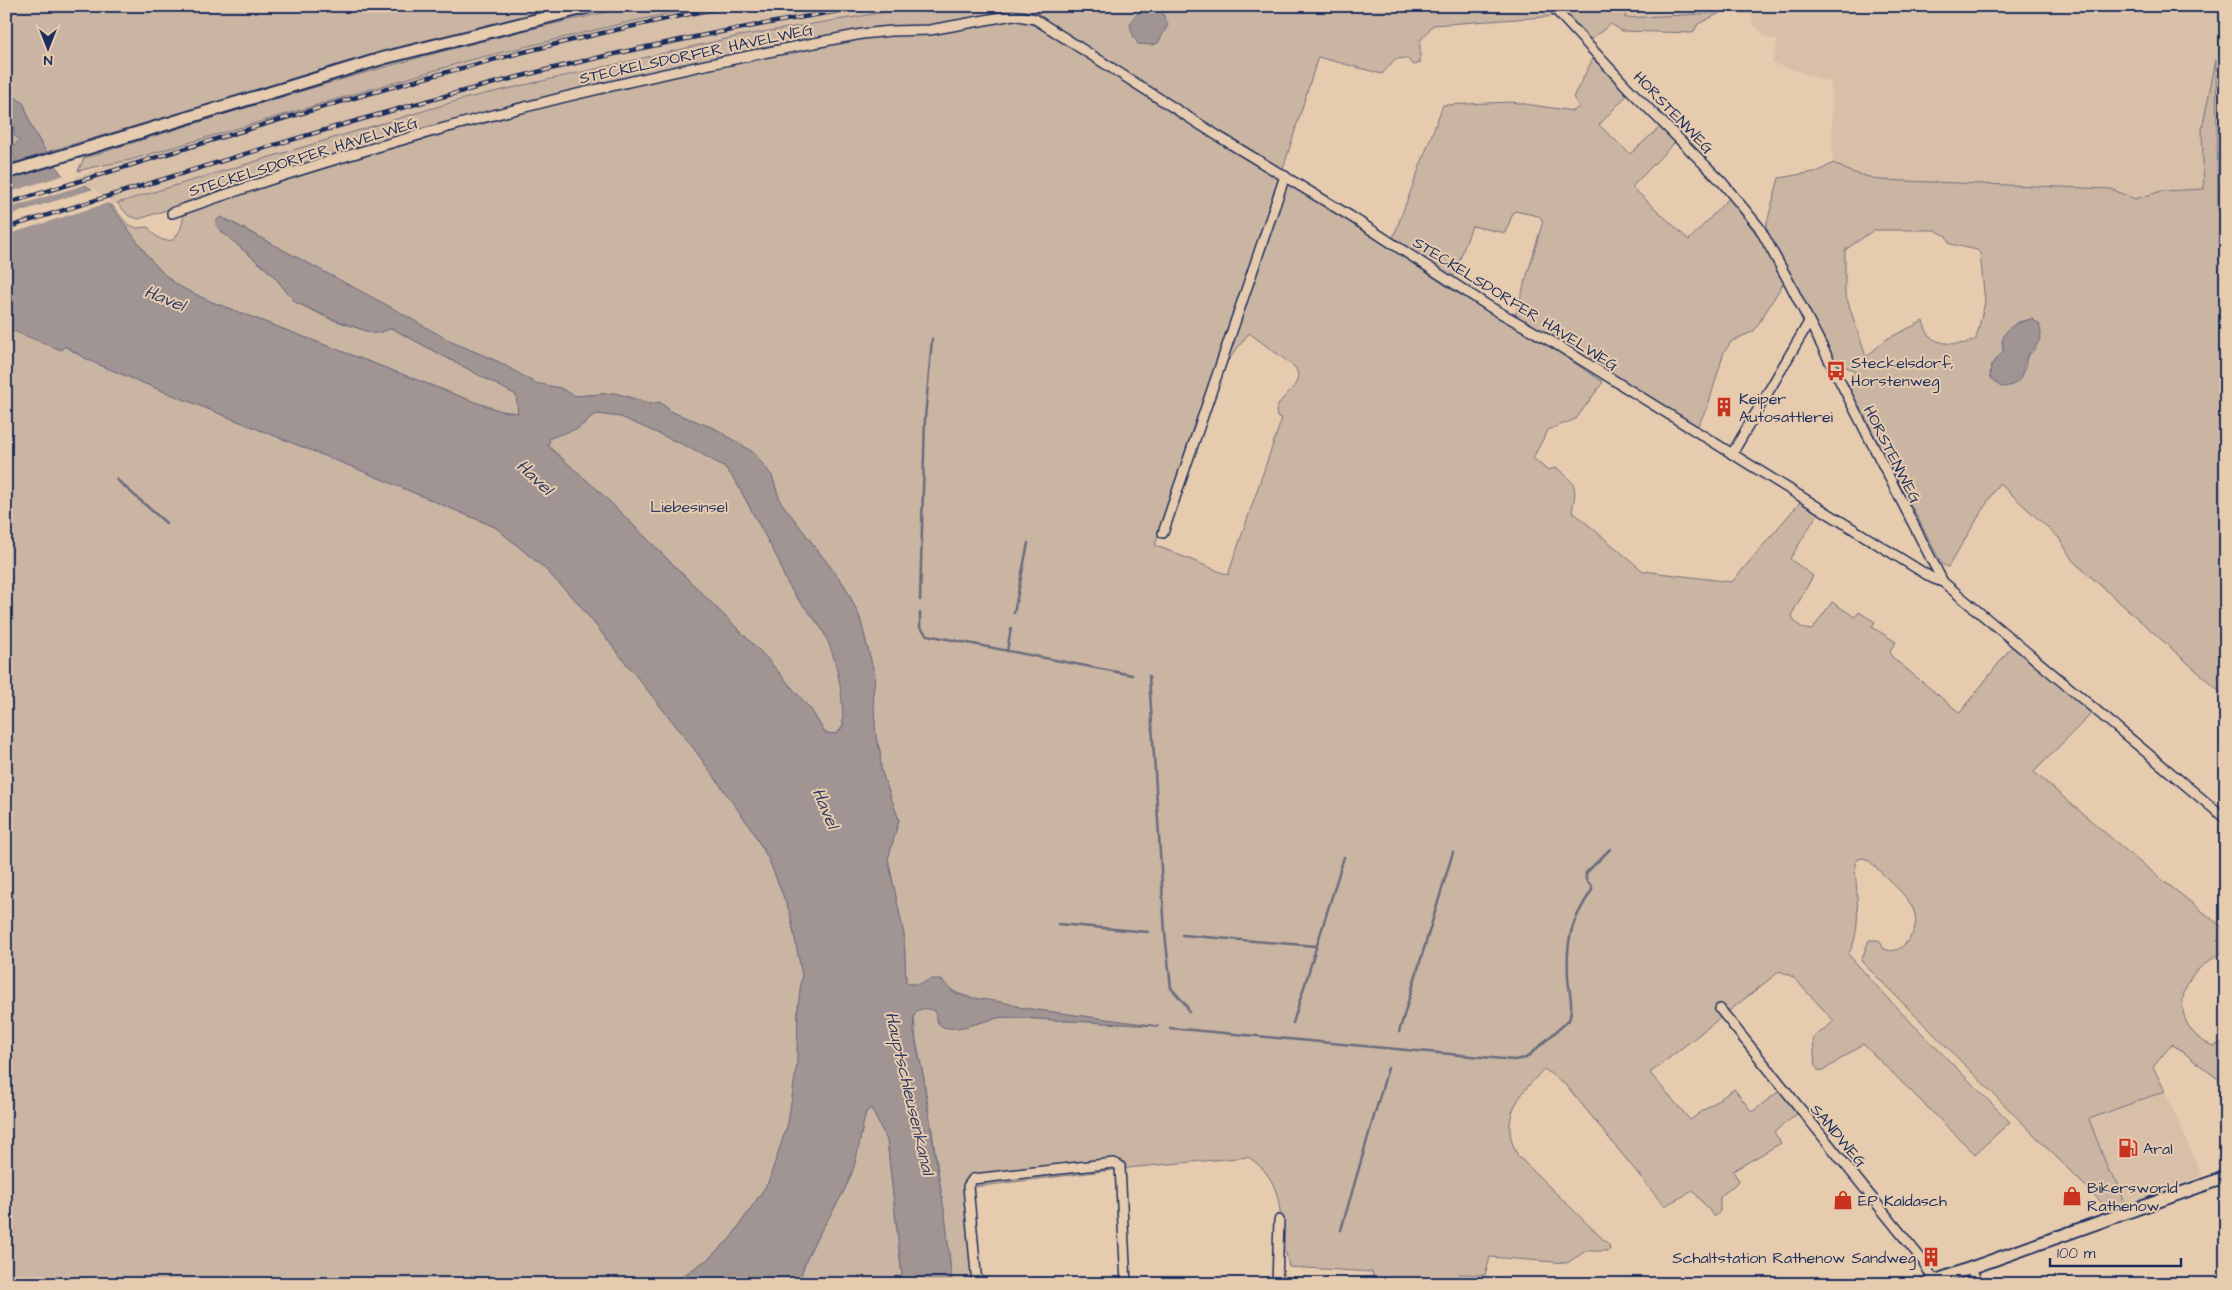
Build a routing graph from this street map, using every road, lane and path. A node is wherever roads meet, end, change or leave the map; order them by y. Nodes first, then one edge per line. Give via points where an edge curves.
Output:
1 (592, 6) edge
2 (1552, 6) edge
3 (6, 173) edge
4 (1285, 176) junction
5 (172, 213) dead end
6 (1809, 322) junction
7 (1732, 454) junction
8 (1163, 533) dead end
9 (1943, 582) junction
10 (2226, 819) edge
11 (1720, 1009) dead end
12 (2226, 1177) edge
13 (1279, 1220) dead end
14 (1971, 1268) junction
15 (1930, 1282) edge
16 (977, 1284) edge
17 (1126, 1284) edge
18 (1277, 1284) edge
19 (1978, 1284) edge

1 - 3 main road via 384,58
2 - 6 street, HORSTENWEG via 1722,182 1759,227
4 - 5 street, STECKELSDORFER HAVELWEG via 1035,19 1013,14 930,30 862,34 639,78 436,130 236,190
4 - 7 street, STECKELSDORFER HAVELWEG via 1490,307
4 - 8 street
6 - 7 street
6 - 9 street, HORSTENWEG
7 - 9 street, STECKELSDORFER HAVELWEG
9 - 10 street, HORSTENWEG
11 - 15 street, SANDWEG via 1922,1261
12 - 14 main road
13 - 18 street
14 - 15 main road
14 - 19 street
16 - 17 street via 968,1186 973,1178 1114,1163 1120,1166

